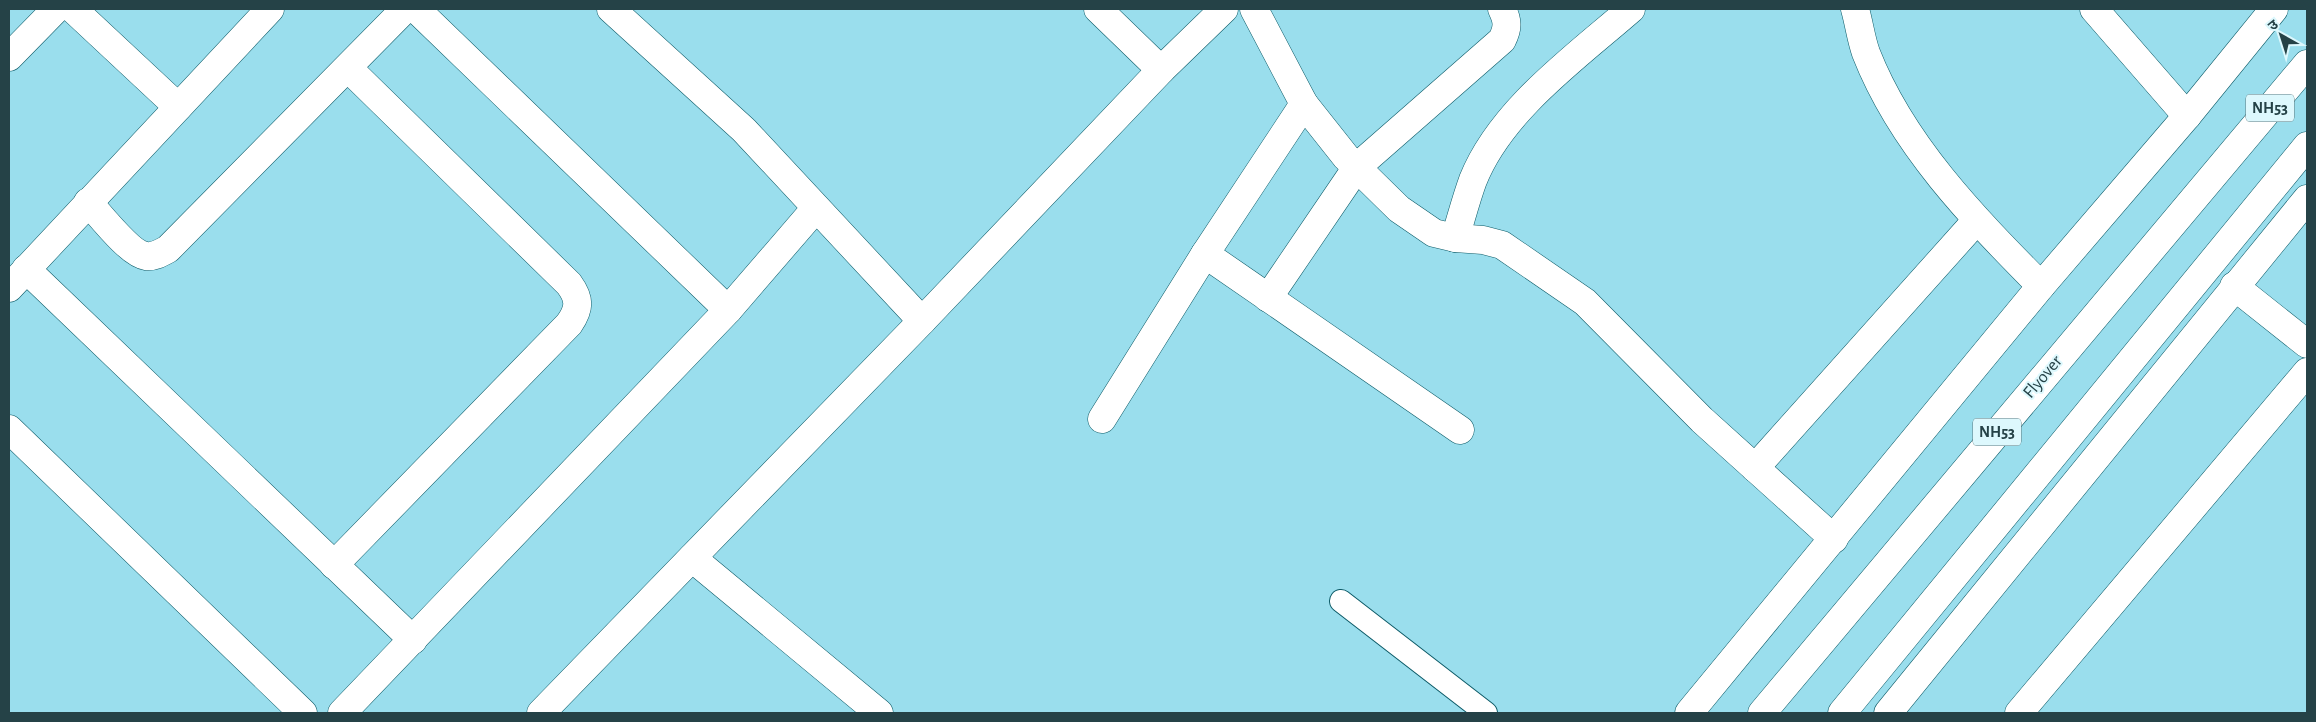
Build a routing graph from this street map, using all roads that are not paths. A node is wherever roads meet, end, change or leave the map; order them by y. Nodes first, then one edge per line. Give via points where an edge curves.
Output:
1 (56, 9) edge
2 (73, 9) edge
3 (270, 9) edge
4 (404, 9) edge
5 (416, 9) edge
6 (611, 9) edge
7 (1098, 9) edge
8 (1224, 9) edge
9 (1502, 9) edge
10 (1630, 9) edge
11 (1855, 9) edge
12 (2094, 9) edge
13 (2274, 9) edge
14 (1256, 13) edge
15 (9, 57) edge
16 (2307, 64) edge
17 (348, 68) junction
18 (1161, 70) junction
19 (1304, 104) junction
20 (178, 107) junction
21 (2187, 116) junction
22 (2307, 146) edge
23 (1357, 167) junction
24 (2307, 199) edge
25 (88, 202) junction
26 (816, 208) junction
27 (1976, 221) junction
28 (1455, 238) junction
29 (1205, 254) junction
30 (17, 278) edge
31 (2041, 286) junction
32 (2234, 286) junction
33 (1268, 298) junction
34 (728, 310) junction
35 (922, 321) junction
36 (2307, 344) edge
37 (2307, 372) edge
38 (1102, 419) dead end
39 (9, 429) edge
40 (1460, 430) dead end
41 (1755, 468) junction
42 (1834, 539) junction
43 (692, 558) junction
44 (334, 565) junction
45 (1341, 601) dead end
46 (413, 640) junction
47 (1894, 710) edge
48 (303, 713) edge
49 (342, 713) edge
50 (541, 713) edge
51 (879, 713) edge
52 (1486, 713) edge
53 (1689, 713) edge
54 (1762, 713) edge
55 (1842, 713) edge
56 (2019, 713) edge

1 - 15 main road
2 - 20 main road
3 - 20 main road
4 - 17 main road
5 - 34 main road
6 - 26 main road via 744,130
7 - 18 main road
8 - 18 main road
9 - 23 main road via 1507,29 1502,40
10 - 28 main road via 1528,100 1498,136 1474,179
11 - 27 main road via 1866,51 1884,94 1911,138
12 - 21 main road
13 - 21 main road
14 - 19 main road
16 - 54 main road, Flyover / NH53
17 - 25 main road via 168,250 155,256 144,256 132,248
17 - 44 main road via 568,284 576,294 578,304 569,324
18 - 35 main road
19 - 23 main road
19 - 29 main road
20 - 25 main road
21 - 31 main road
22 - 55 main road
23 - 28 main road via 1399,209 1434,233
23 - 33 main road
24 - 32 main road
25 - 30 main road
26 - 34 main road
26 - 35 main road
27 - 31 main road
27 - 41 main road
28 - 41 main road via 1502,245 1585,302 1702,420
29 - 33 main road
29 - 38 main road
30 - 44 main road
31 - 42 main road
32 - 36 main road
32 - 47 main road
33 - 40 main road
34 - 46 main road
35 - 43 main road
37 - 56 main road
39 - 48 main road
41 - 42 main road
42 - 53 main road
43 - 50 main road
43 - 51 main road
44 - 46 main road
45 - 52 lane
46 - 49 main road

